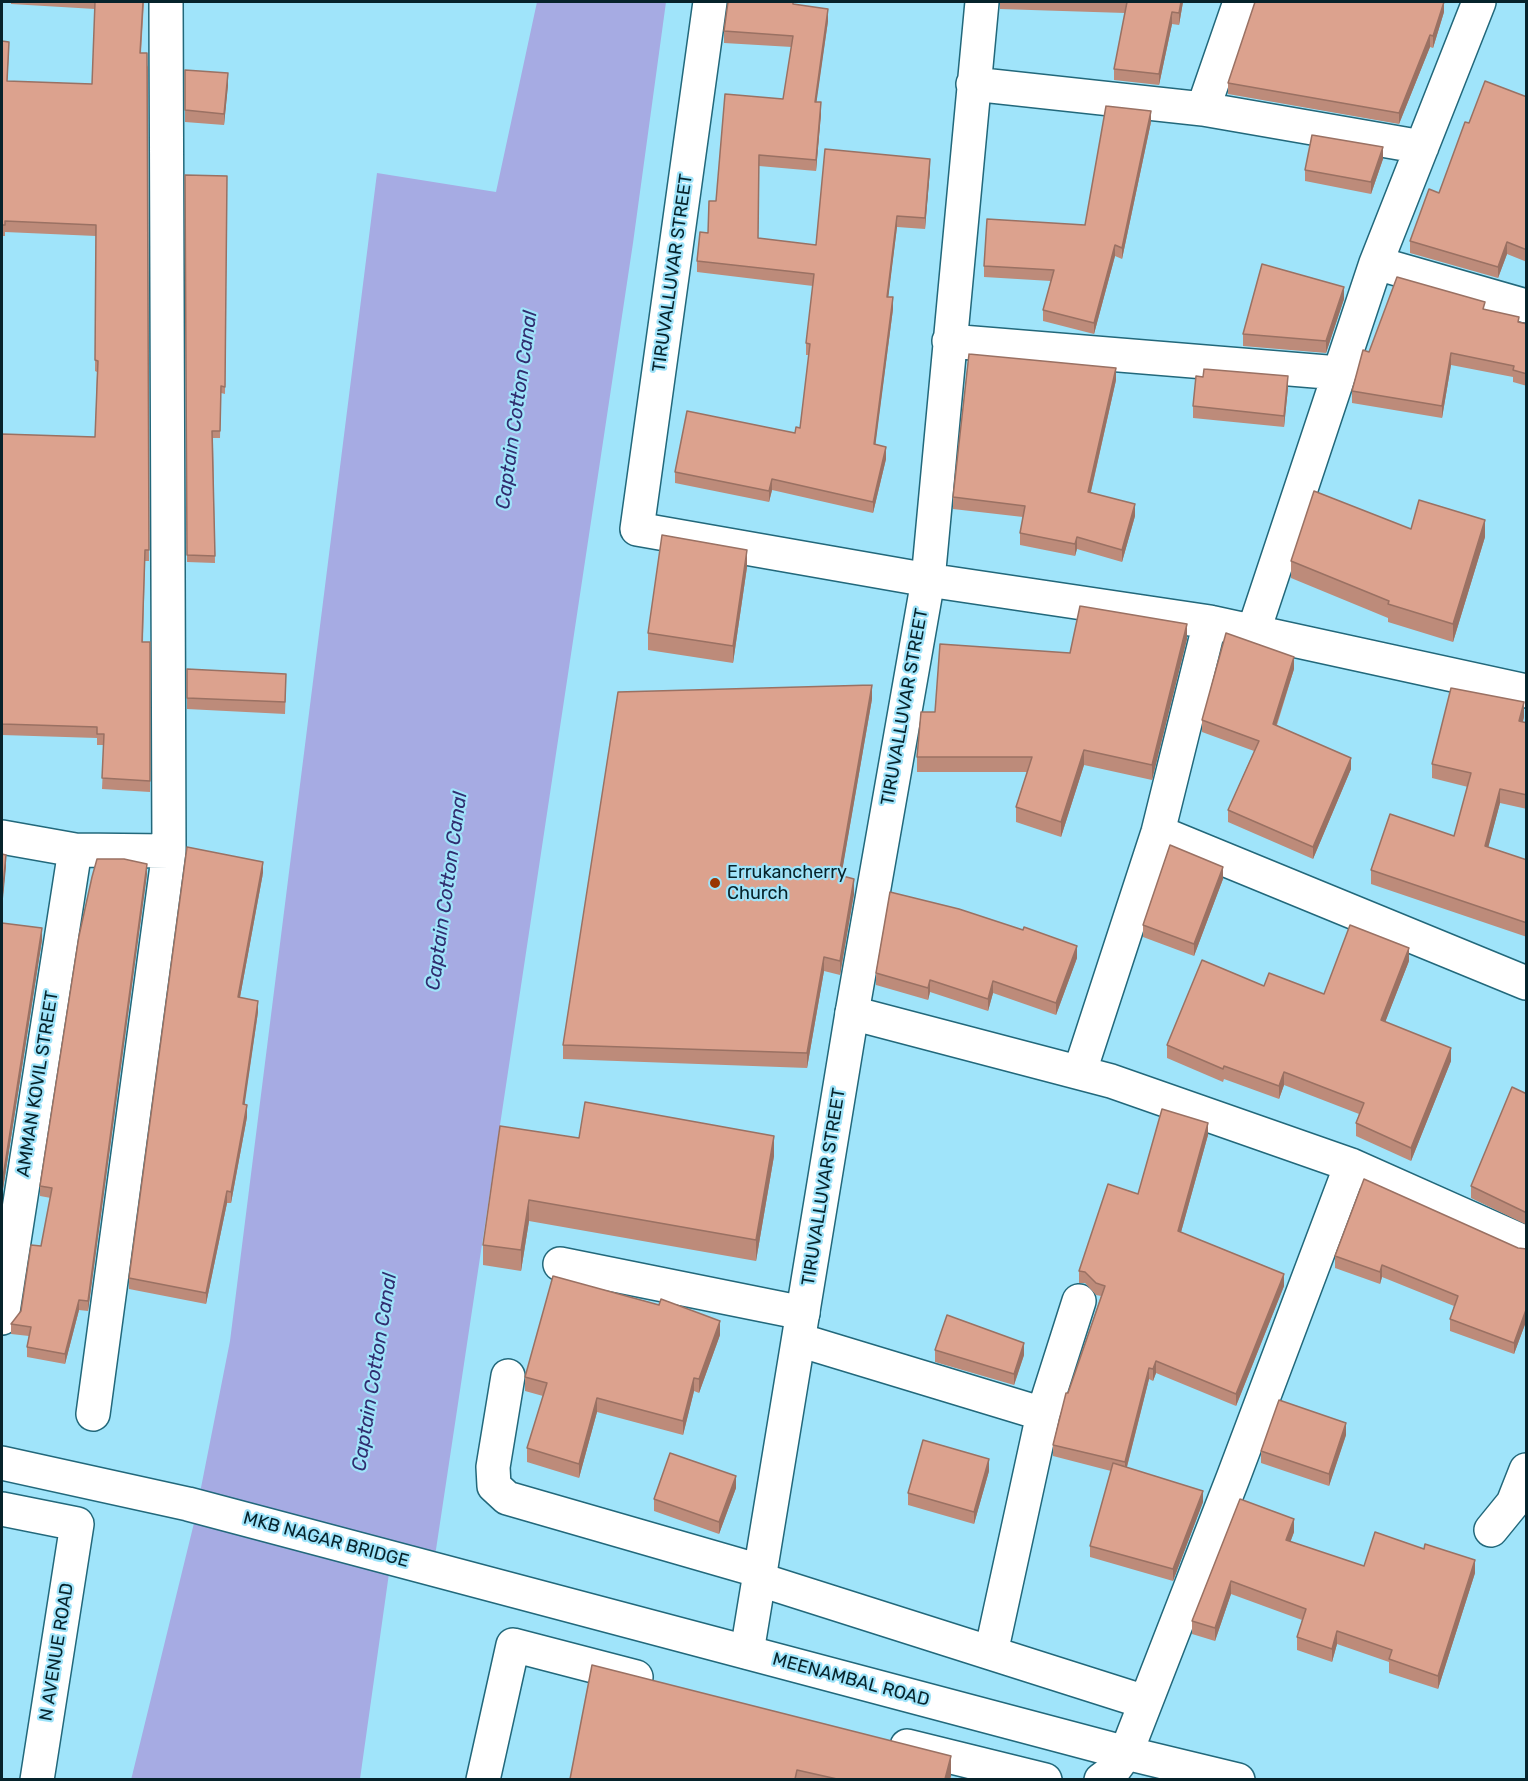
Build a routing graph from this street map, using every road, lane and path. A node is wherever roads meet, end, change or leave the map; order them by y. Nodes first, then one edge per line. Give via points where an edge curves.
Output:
1 (166, 2) edge
2 (710, 2) edge
3 (982, 2) edge
4 (1240, 2) edge
5 (1479, 2) edge
6 (973, 84) junction
7 (1203, 109) junction
8 (1422, 147) junction
9 (1376, 263) junction
10 (1527, 306) edge
11 (949, 341) junction
12 (1339, 373) junction
13 (928, 580) junction
14 (1210, 622) junction
15 (1253, 633) junction
16 (1527, 691) edge
17 (1158, 832) junction
18 (2, 837) edge
19 (75, 850) junction
20 (168, 850) junction
21 (1527, 983) edge
22 (852, 1013) junction
23 (1080, 1071) junction
24 (1351, 1165) junction
25 (1527, 1243) edge
26 (560, 1264) dead end
27 (1079, 1301) dead end
28 (2, 1318) edge
29 (801, 1326) junction
30 (507, 1376) dead end
31 (93, 1414) dead end
32 (1043, 1414) junction
33 (2, 1463) edge
34 (1527, 1470) edge
35 (2, 1509) edge
36 (1491, 1530) dead end
37 (465, 1576) joint
38 (761, 1576) junction
39 (747, 1652) junction
40 (991, 1653) junction
41 (660, 1683) edge
42 (1145, 1702) junction
43 (878, 1739) edge
44 (1126, 1753) junction
45 (37, 1779) edge
46 (483, 1779) edge
47 (1045, 1779) edge
48 (1101, 1779) edge
49 (1238, 1779) edge

1 - 20 street
2 - 13 street, TIRUVALLUVAR STREET via 637,530
3 - 6 street
4 - 7 street
5 - 8 street
6 - 7 street
6 - 11 street
7 - 8 street
8 - 9 street
9 - 10 street
9 - 12 street
11 - 12 street
11 - 13 street
12 - 15 street
13 - 14 street
13 - 22 street, TIRUVALLUVAR STREET
14 - 15 street
14 - 17 street
15 - 16 street
17 - 21 street
17 - 23 street
18 - 19 street
19 - 20 street
19 - 28 street, AMMAN KOVIL STREET
20 - 31 street
22 - 23 street
22 - 29 street, TIRUVALLUVAR STREET
23 - 24 street
24 - 25 street
24 - 42 street
26 - 29 street
27 - 32 street
29 - 32 street
29 - 38 street, TIRUVALLUVAR STREET
30 - 38 street via 493,1467 494,1485 507,1498
32 - 40 street
33 - 37 street, MKB NAGAR BRIDGE via 188,1504
34 - 36 street via 1513,1503
35 - 45 street, N AVENUE ROAD via 77,1524
37 - 39 street, MEENAMBAL ROAD
38 - 39 street, TIRUVALLUVAR STREET
38 - 40 street
39 - 44 street, MEENAMBAL ROAD
40 - 42 street
41 - 46 street via 513,1645
42 - 44 street
43 - 47 street
44 - 48 street via 1113,1772
44 - 49 street, MEENAMBAL ROAD

